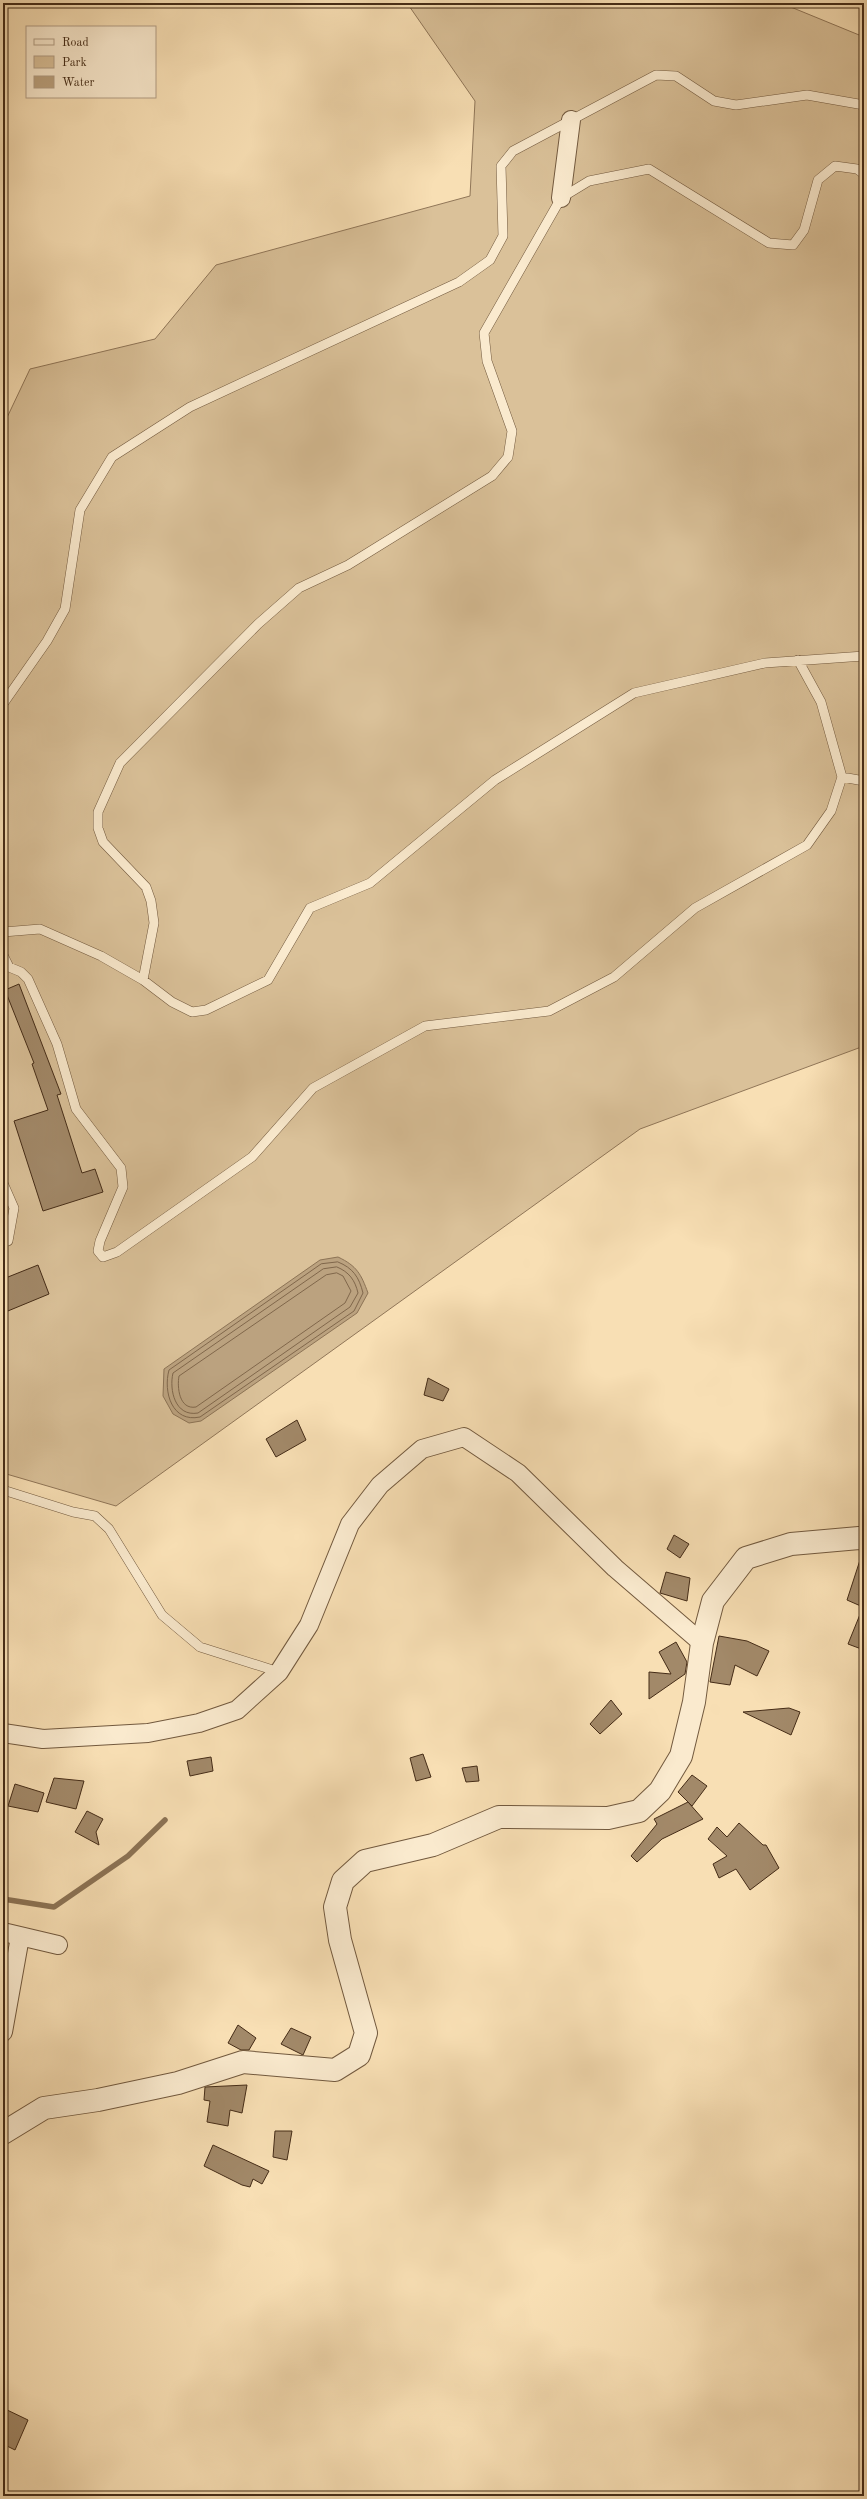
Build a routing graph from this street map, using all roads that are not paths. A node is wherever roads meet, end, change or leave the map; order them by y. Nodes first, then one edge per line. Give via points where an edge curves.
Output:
1 (864, 104) edge
2 (571, 120) junction
3 (864, 174) edge
4 (561, 198) junction
5 (864, 656) edge
6 (798, 660) junction
7 (3, 704) edge
8 (842, 777) junction
9 (864, 781) edge
10 (3, 932) edge
11 (3, 955) edge
12 (143, 980) junction
13 (3, 1183) edge
14 (3, 1242) edge
15 (3, 1490) edge
16 (864, 1539) edge
17 (702, 1643) junction
18 (280, 1672) junction
19 (3, 1733) edge
20 (11, 1935) edge
21 (58, 1945) dead end
22 (3, 2032) edge
23 (3, 2134) edge

1 - 2 lane via 807,95 736,105 714,101 676,76 656,75
2 - 4 street
2 - 7 lane via 514,151 501,166 503,236 490,260 459,282 190,407 112,457 80,510 65,609 47,641
3 - 4 lane via 857,169 835,166 818,180 804,230 793,245 769,243 649,169 589,181
4 - 12 lane via 484,333 487,361 512,431 508,457 492,476 348,565 299,588 258,624 120,763 98,812 98,828 104,842 146,888 151,901 154,923
5 - 6 lane
6 - 8 lane via 821,702
6 - 12 lane via 765,663 634,693 496,780 370,883 310,908 268,980 206,1010 192,1012 172,1002
8 - 9 lane
8 - 11 lane via 831,811 807,845 695,908 614,977 549,1011 425,1026 313,1088 252,1157 117,1252 103,1257 98,1252 100,1241 123,1187 121,1168 76,1109 57,1044 28,979 21,972 9,967
10 - 12 lane via 40,929 101,956
13 - 14 lane via 14,1208 8,1241
15 - 18 lane via 73,1512 95,1516 109,1529 162,1615 200,1647
16 - 17 street via 791,1544 746,1558 713,1601
17 - 18 street via 615,1568 518,1473 464,1436 422,1449 380,1485 350,1524 309,1625
17 - 23 street via 694,1702 681,1756 660,1791 639,1811 608,1818 499,1817 433,1845 365,1861 343,1881 335,1907 340,1940 366,2033 360,2056 335,2070 243,2062 178,2082 98,2100 44,2108
18 - 19 street via 237,1710 199,1723 148,1733 43,1739
20 - 21 street
20 - 22 street

